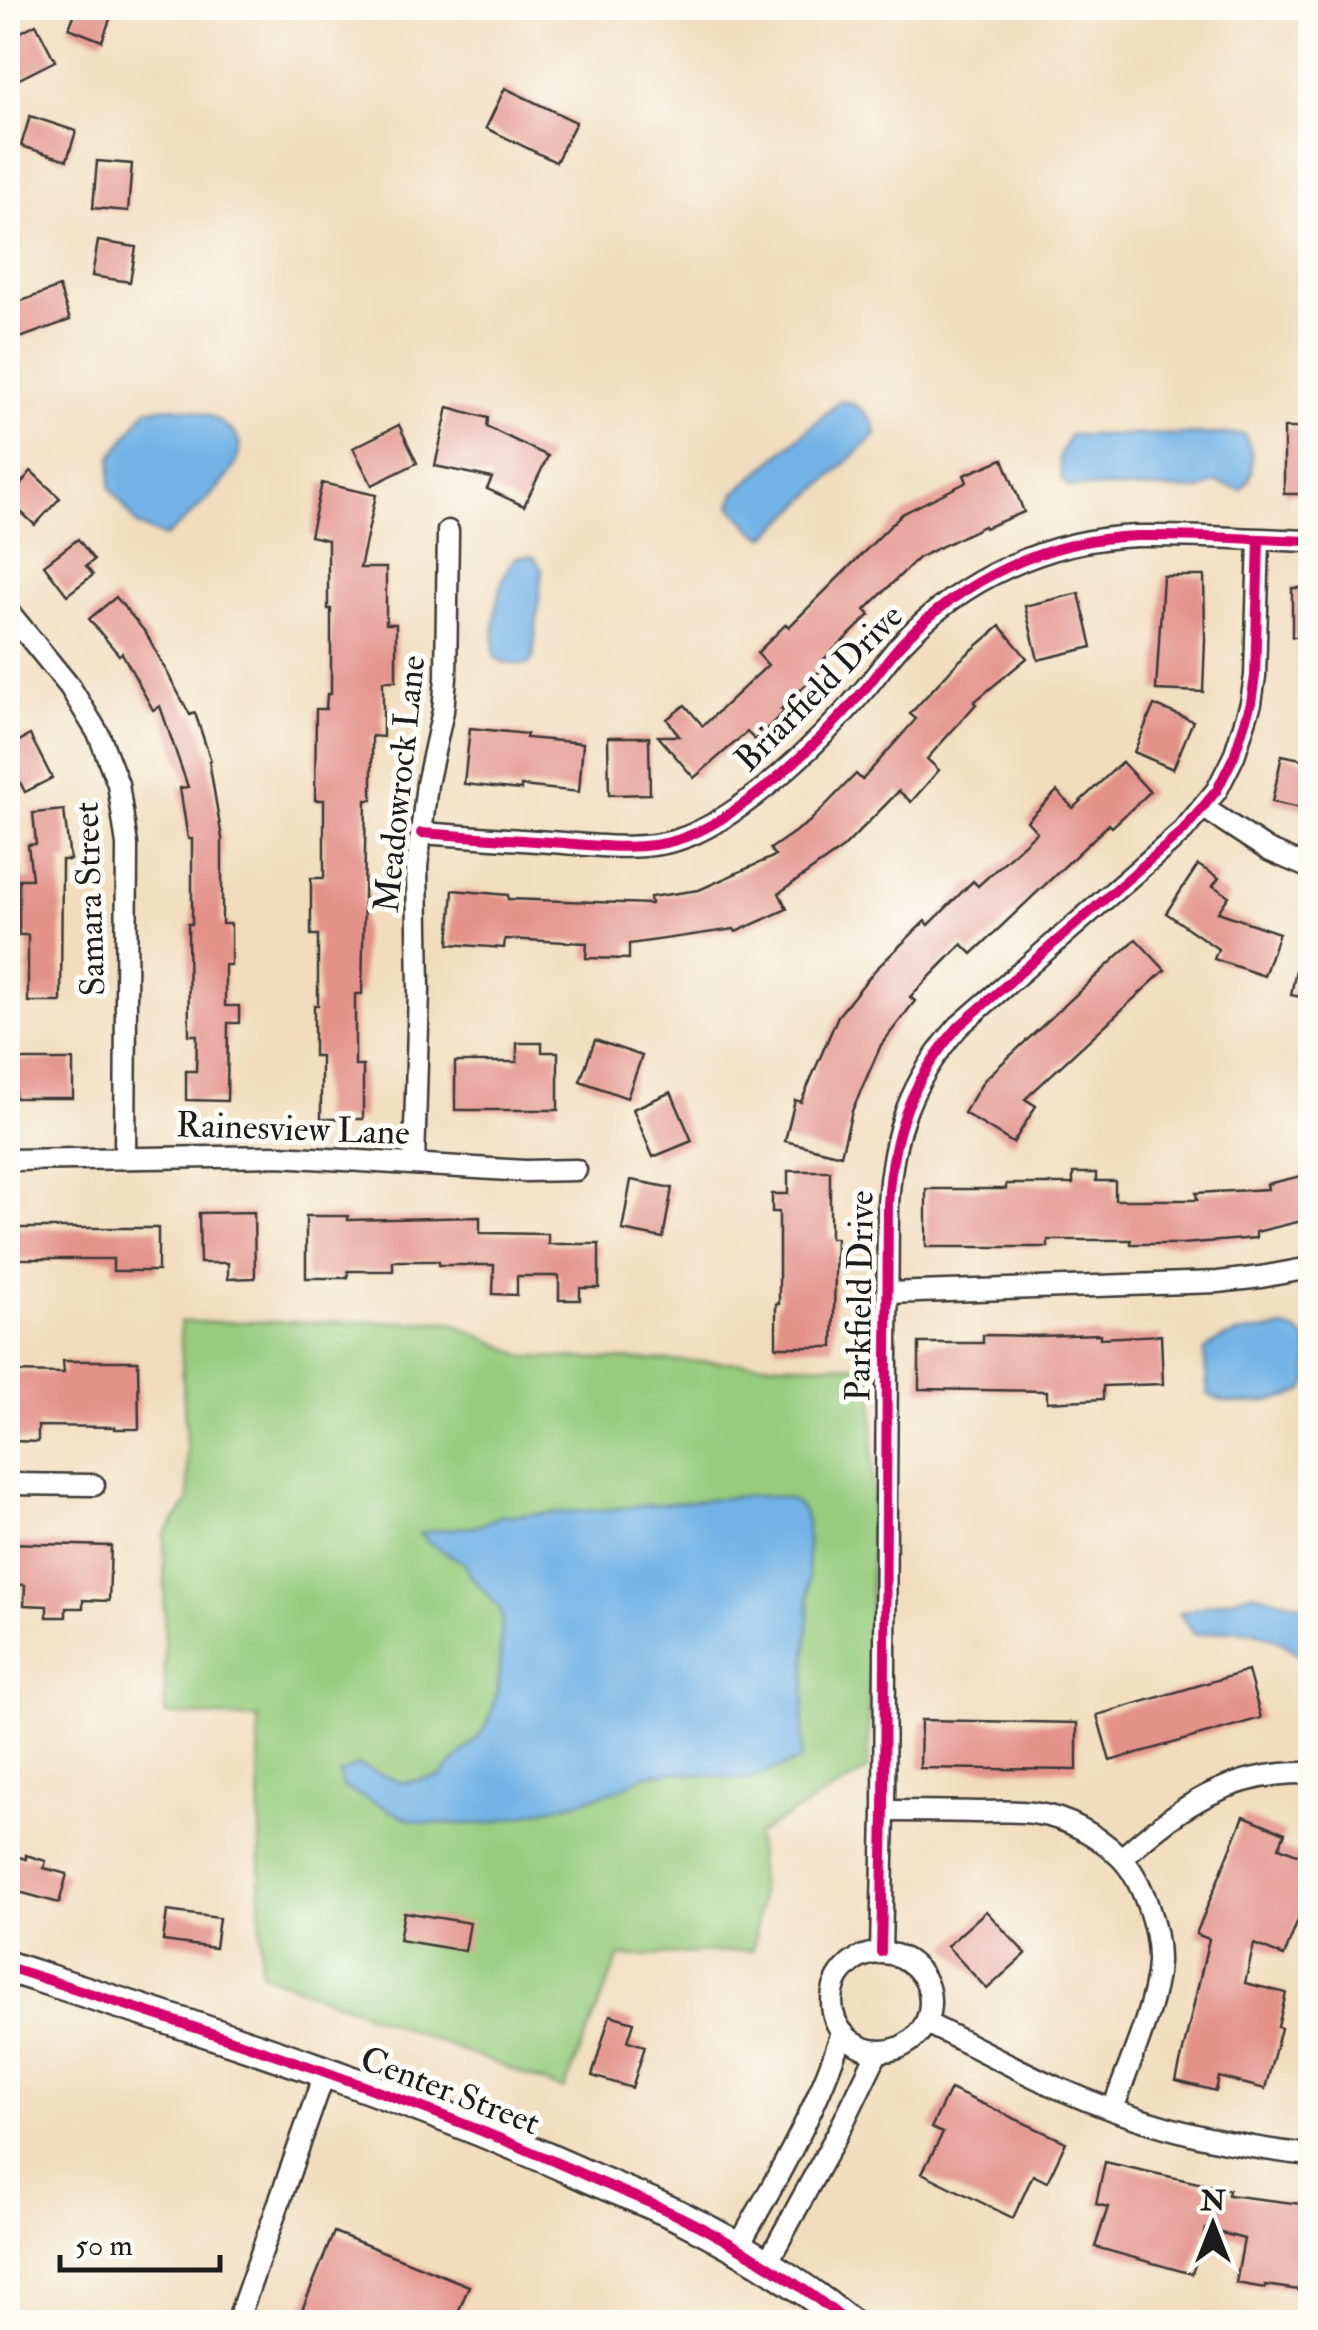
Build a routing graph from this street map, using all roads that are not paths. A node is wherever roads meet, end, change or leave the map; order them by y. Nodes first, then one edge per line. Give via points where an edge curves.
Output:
1 (448, 531) dead end
2 (1259, 540) junction
3 (1310, 541) edge
4 (8, 611) edge
5 (1204, 808) junction
6 (421, 834) junction
7 (1310, 868) edge
8 (125, 1158) junction
9 (8, 1160) edge
10 (414, 1164) junction
11 (576, 1170) dead end
12 (1310, 1268) edge
13 (888, 1293) junction
14 (8, 1484) edge
15 (94, 1485) dead end
16 (1310, 1773) edge
17 (884, 1811) junction
18 (1122, 1858) junction
19 (881, 1952) junction
20 (8, 1967) edge
21 (926, 2023) junction
22 (842, 2032) junction
23 (878, 2051) junction
24 (325, 2072) junction
25 (1113, 2109) junction
26 (1310, 2155) edge
27 (738, 2247) junction
28 (766, 2265) junction
29 (237, 2322) edge
30 (847, 2322) edge

1 - 6 street, Meadowrock Lane via 446,678
2 - 3 street, Briarfield Drive
2 - 5 street, Parkfield Drive via 1251,702 1234,756
2 - 6 street, Briarfield Drive via 1105,539 992,574 918,627 812,745 734,810 690,836 622,847
4 - 8 street, Samara Street via 70,688 118,784 127,845
5 - 7 street via 1268,850
5 - 13 street, Parkfield Drive via 959,1026 924,1071 890,1171
6 - 10 street, Meadowrock Lane
8 - 9 street, Rainesview Lane
8 - 10 street, Rainesview Lane via 279,1156
10 - 11 street, Rainesview Lane
12 - 13 street via 1218,1282
13 - 17 street, Parkfield Drive
14 - 15 street
16 - 18 street via 1225,1786
17 - 18 street via 1035,1813 1070,1823
17 - 19 street, Parkfield Drive
18 - 25 street via 1147,1904 1158,1960
19 - 21 street via 898,1955 924,1977 930,1993
19 - 22 street via 840,1974 832,2003
20 - 24 main road, Center Street
21 - 23 street via 905,2046
21 - 25 street
22 - 23 street
22 - 27 street via 816,2100
23 - 28 street
24 - 27 main road, Center Street via 547,2158
24 - 29 street
25 - 26 street via 1188,2133
27 - 28 main road, Center Street
28 - 30 main road, Center Street

